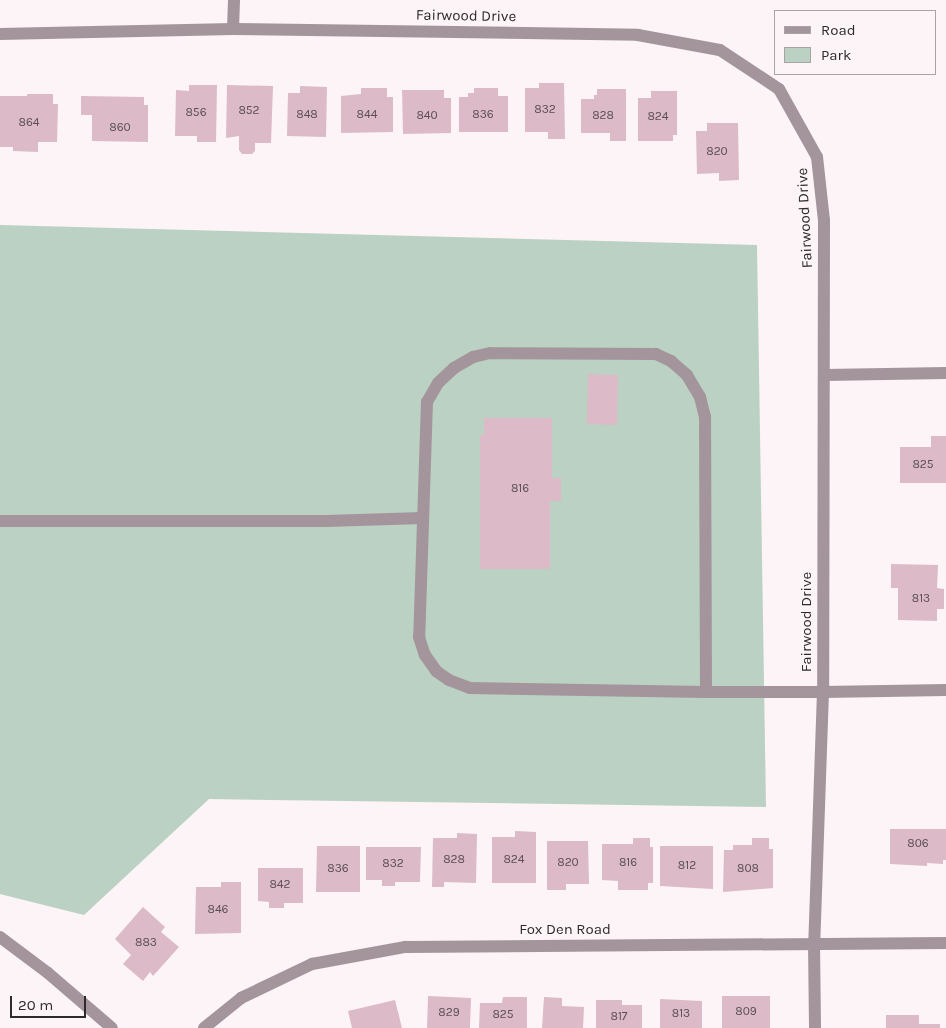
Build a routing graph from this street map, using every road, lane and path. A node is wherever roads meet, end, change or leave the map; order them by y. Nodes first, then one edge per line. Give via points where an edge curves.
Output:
1 (234, 0) edge
2 (233, 29) junction
3 (0, 34) edge
4 (946, 373) edge
5 (825, 375) junction
6 (423, 518) junction
7 (0, 521) edge
8 (946, 690) edge
9 (706, 692) junction
10 (823, 692) junction
11 (0, 937) edge
12 (946, 943) edge
13 (814, 944) junction
14 (112, 1028) edge
15 (204, 1028) edge
16 (815, 1028) edge

1 - 2 street
2 - 3 street, Fairwood Drive
2 - 5 street, Fairwood Drive via 638,34 720,50 779,89 817,157 824,220
4 - 5 street
5 - 10 street, Fairwood Drive
6 - 7 street
6 - 9 street via 420,637 425,655 436,671 449,680 470,688
6 - 9 street via 427,402 438,383 454,368 490,353 656,354 671,361 687,375 696,389 705,417
8 - 10 street
9 - 10 street
10 - 13 street, Fairwood Drive
11 - 14 street
12 - 13 street, Fox Den Road
13 - 15 street, Fox Den Road via 405,947 312,964 241,998
13 - 16 street, Fairwood Drive

